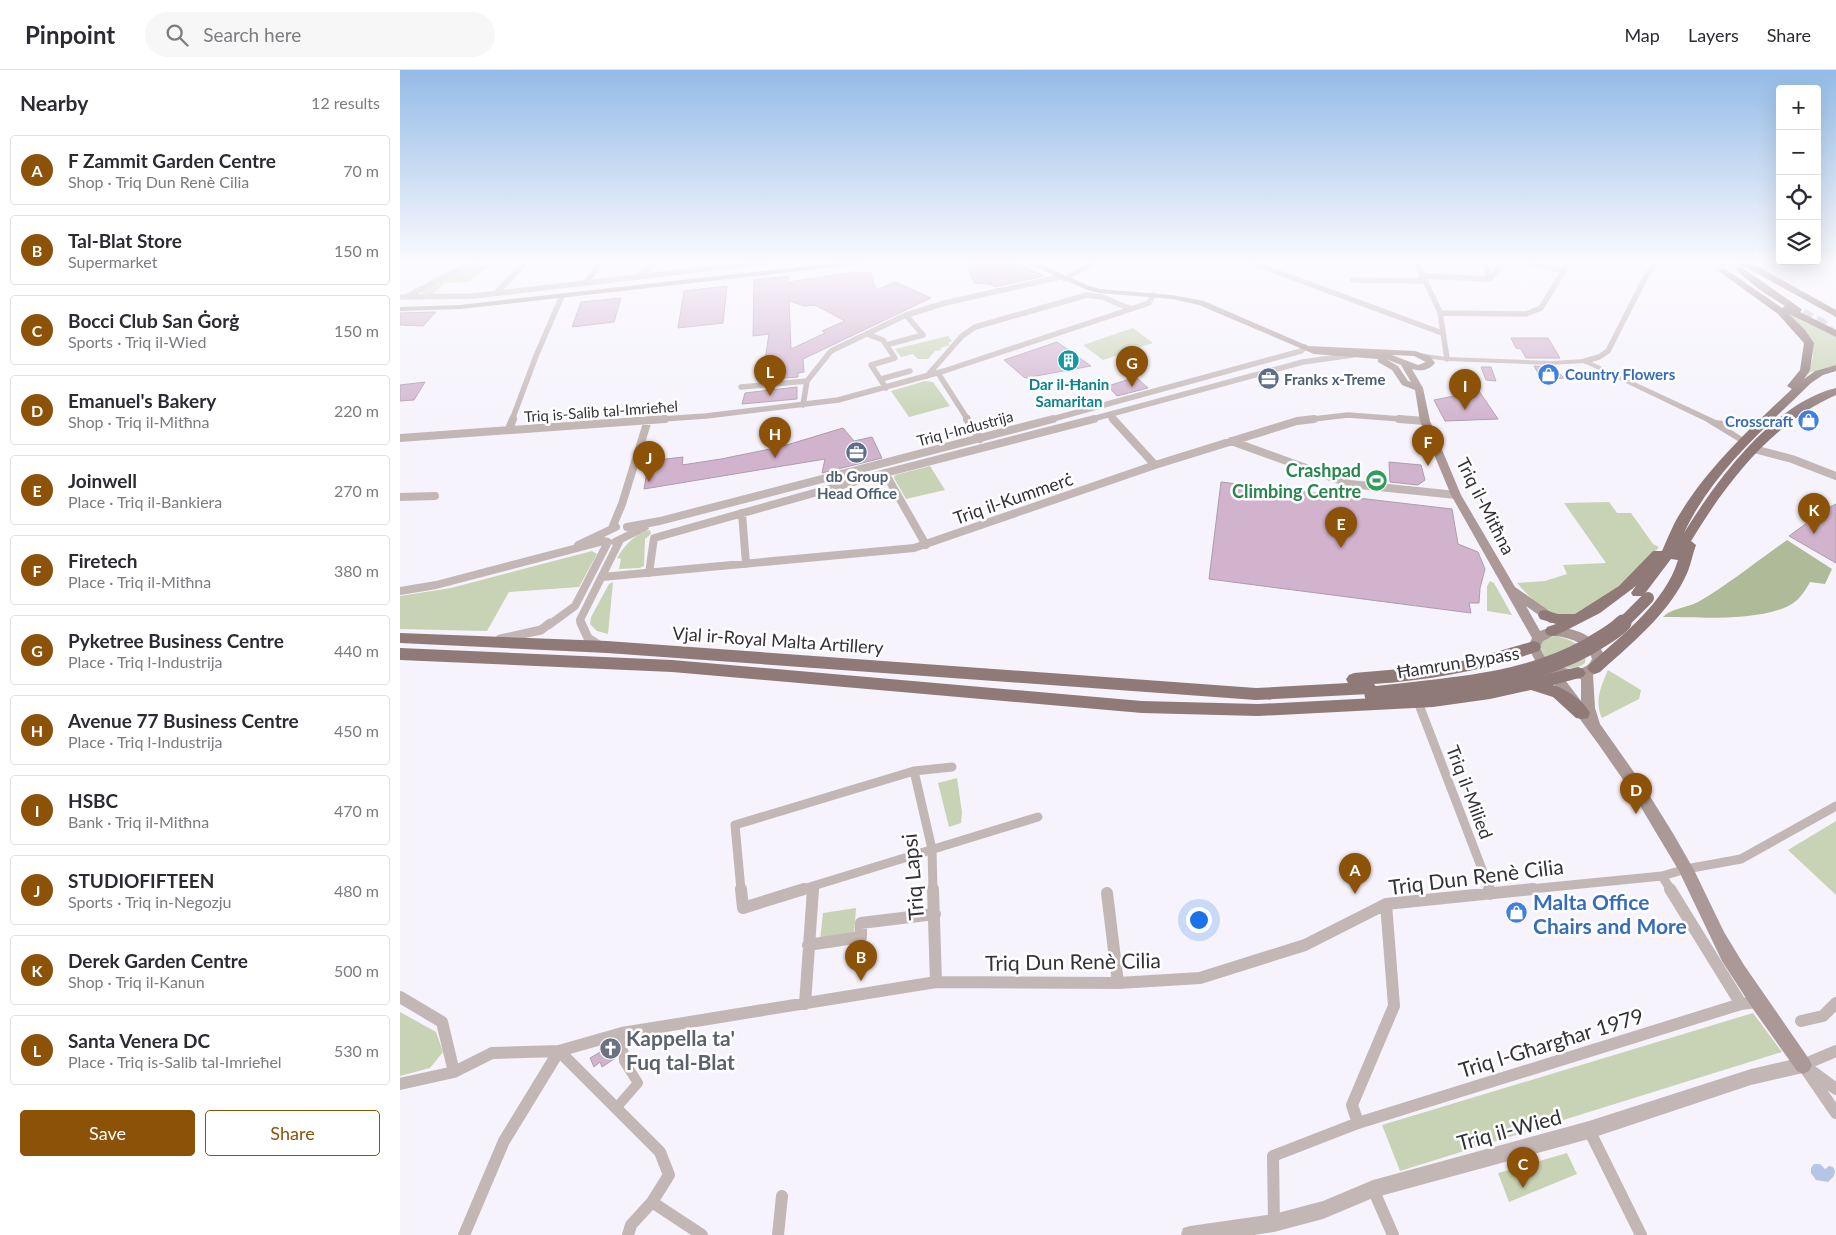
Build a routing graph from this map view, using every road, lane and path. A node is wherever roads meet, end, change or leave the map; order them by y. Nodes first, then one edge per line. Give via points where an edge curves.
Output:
1 (553, 316) edge
2 (903, 316) edge
3 (907, 316) edge
4 (1012, 316) edge
5 (1106, 316) edge
6 (1230, 316) edge
7 (1397, 316) edge
8 (1440, 316) edge
9 (1626, 316) edge
10 (1786, 316) edge
11 (1800, 316) edge
12 (1442, 333) junction
13 (867, 334) junction
14 (1836, 334) edge
15 (886, 345) junction
16 (1308, 348) junction
17 (1409, 354) junction
18 (1362, 355) junction
19 (1421, 355) junction
20 (1447, 359) junction
21 (1585, 361) junction
22 (1404, 363) junction
23 (1427, 366) junction
24 (1836, 368) edge
25 (910, 371) dead end
26 (938, 373) junction
27 (1836, 375) edge
28 (926, 377) junction
29 (881, 379) junction
30 (806, 381) junction
31 (1417, 386) junction
32 (741, 387) dead end
33 (886, 388) junction
34 (1836, 391) edge
35 (1836, 396) edge
36 (803, 405) junction
37 (1109, 415) junction
38 (1787, 416) junction
39 (1767, 417) junction
40 (1708, 419) junction
41 (648, 420) junction
42 (1425, 421) junction
43 (1745, 426) dead end
44 (509, 430) junction
45 (1769, 431) junction
46 (400, 438) edge
47 (980, 439) junction
48 (1231, 441) junction
49 (1744, 441) junction
50 (1757, 445) junction
51 (1155, 464) junction
52 (885, 473) junction
53 (1836, 476) edge
54 (435, 496) dead end
55 (1456, 496) junction
56 (400, 497) edge
57 (745, 499) junction
58 (622, 504) junction
59 (742, 514) junction
60 (1691, 517) junction
61 (612, 528) junction
62 (625, 532) junction
63 (605, 539) junction
64 (926, 545) junction
65 (746, 564) junction
66 (649, 573) junction
67 (602, 577) junction
68 (1508, 588) junction
69 (400, 591) edge
70 (1545, 615) junction
71 (1580, 618) junction
72 (1558, 629) junction
73 (400, 638) edge
74 (485, 641) junction
75 (607, 647) junction
76 (1538, 648) junction
77 (400, 654) edge
78 (1587, 671) junction
79 (1555, 678) junction
80 (1532, 684) junction
81 (1153, 688) junction
82 (1371, 691) junction
83 (1418, 702) junction
84 (1142, 707) junction
85 (1582, 713) junction
86 (1594, 728) junction
87 (952, 767) dead end
88 (914, 771) junction
89 (1836, 806) edge
90 (1038, 817) dead end
91 (932, 849) junction
92 (1686, 869) junction
93 (1662, 876) junction
94 (813, 886) junction
95 (1107, 894) dead end
96 (1491, 894) junction
97 (1386, 904) junction
98 (935, 914) junction
99 (808, 945) junction
100 (936, 982) junction
101 (1118, 983) junction
102 (402, 1000) edge
103 (1836, 1002) edge
104 (1749, 1003) junction
105 (805, 1004) junction
106 (1801, 1022) dead end
107 (622, 1033) junction
108 (559, 1051) junction
109 (1836, 1052) edge
110 (1802, 1064) junction
111 (454, 1072) junction
112 (400, 1084) edge
113 (1836, 1089) edge
114 (617, 1108) junction
115 (1836, 1113) edge
116 (1358, 1123) junction
117 (1589, 1130) junction
118 (1373, 1189) junction
119 (782, 1196) dead end
120 (652, 1202) junction
121 (1274, 1223) junction
122 (464, 1235) edge
123 (628, 1235) edge
124 (702, 1235) edge
125 (778, 1235) edge
126 (1190, 1235) edge
127 (1393, 1235) edge
128 (1641, 1235) edge

1 - 44 street
2 - 13 street
3 - 15 street via 923,335
4 - 28 street via 975,327 962,336
5 - 26 street, Triq is-Salib tal-Imrieħel
6 - 16 main road
7 - 12 street
8 - 12 street
9 - 21 street via 1608,351
10 - 39 highway via 1804,333 1809,343 1805,370
11 - 14 highway
12 - 20 street
13 - 15 street via 883,340
13 - 30 street via 831,351
15 - 29 street via 895,358 871,365
16 - 17 main road
16 - 18 main road via 1317,352
16 - 47 street, Triq l-Industrija
17 - 19 main road
17 - 22 main road via 1402,358
18 - 22 main road via 1389,357
18 - 31 main road via 1383,361 1395,368 1404,383
18 - 37 street, Triq l-Industrija via 1304,362
19 - 20 street
19 - 23 main road via 1427,358
20 - 21 street
20 - 23 street
21 - 40 street
22 - 23 main road via 1410,367
22 - 31 main road, Triq il-Mitħna
23 - 31 main road
24 - 39 highway via 1807,381
25 - 29 street
26 - 28 street, Triq is-Salib tal-Imrieħel
26 - 47 street
27 - 38 highway via 1797,402
28 - 33 street, Triq is-Salib tal-Imrieħel
29 - 33 street
30 - 32 street
30 - 36 street
31 - 42 main road, Triq il-Mitħna
33 - 36 street, Triq is-Salib tal-Imrieħel
34 - 38 highway via 1819,396
35 - 45 highway via 1821,400
36 - 41 street, Triq is-Salib tal-Imrieħel
37 - 51 street
37 - 52 street, Triq l-Industrija
38 - 45 highway, Ħamrun Bypass
39 - 49 highway, Ħamrun Bypass
40 - 43 street
40 - 49 street
41 - 44 street, Triq is-Salib tal-Imrieħel
41 - 58 street
42 - 48 street, Triq il-Kummerċ via 1348,415 1320,417
42 - 55 main road, Triq il-Mitħna
44 - 46 street, Triq is-Salib tal-Imrieħel
45 - 50 highway, Ħamrun Bypass
47 - 57 street, Triq l-Industrija
48 - 51 street, Triq il-Kummerċ
48 - 55 street via 1350,484
49 - 60 highway, Ħamrun Bypass via 1708,482
50 - 53 street
50 - 60 highway, Ħamrun Bypass
51 - 64 street, Triq il-Kummerċ
52 - 57 street, Triq l-Industrija
52 - 59 street, Triq l-Industrija
52 - 64 street
54 - 56 street
55 - 68 main road, Triq il-Mitħna
57 - 62 street, Triq l-Industrija
58 - 61 street
58 - 62 street
59 - 65 street
59 - 66 street, Triq l-Industrija via 654,538
60 - 71 highway via 1628,585
60 - 78 highway via 1680,572 1660,604 1632,634
60 - 82 highway, Ħamrun Bypass, bridge via 1669,568 1615,631 1571,656 1538,670 1492,681
61 - 62 street
61 - 63 street
62 - 63 street
62 - 67 street
63 - 69 street via 436,585
63 - 74 street via 575,606 541,630
64 - 65 street, Triq il-Kummerċ via 899,551
65 - 66 street, Triq il-Kummerċ
66 - 67 street, Triq il-Kummerċ
67 - 75 street via 580,620 591,642
68 - 70 main road, Triq il-Mitħna
68 - 76 main road, Triq il-Mitħna
70 - 71 highway via 1558,620
70 - 72 main road, Triq il-Mitħna
71 - 72 highway
72 - 76 main road
72 - 78 main road via 1592,646 1598,661
73 - 74 highway, Vjal ir-Royal Malta Artillery
74 - 75 highway, Vjal ir-Royal Malta Artillery
75 - 81 highway, Vjal ir-Royal Malta Artillery
76 - 78 main road via 1551,668 1563,673
76 - 79 main road, Triq il-Mitħna
76 - 81 highway via 1484,664 1419,675 1252,686
77 - 84 highway, Vjal ir-Royal Malta Artillery via 672,666
78 - 79 highway
78 - 86 main road, Triq il-Mitħna via 1588,708
79 - 80 highway
79 - 85 main road, Triq il-Mitħna
80 - 83 highway
80 - 85 highway via 1559,693
81 - 82 highway, Ħamrun Bypass via 1256,694
82 - 84 highway, Ħamrun Bypass
83 - 84 highway via 1258,710
83 - 96 street, Triq il-Milied
85 - 86 main road, Triq il-Mitħna
86 - 92 main road, Triq il-Mitħna
87 - 88 street
88 - 91 street, Triq Lapsi
88 - 94 street via 735,824 743,908
89 - 92 street via 1741,859
90 - 91 street
91 - 94 street
91 - 98 street, Triq Lapsi
92 - 93 street, Triq Dun Renè Cilia
92 - 104 main road, Triq il-Mitħna
93 - 96 street, Triq Dun Renè Cilia
93 - 104 street
94 - 99 street
95 - 101 street
96 - 97 street, Triq Dun Renè Cilia
97 - 101 street, Triq Dun Renè Cilia via 1305,945 1200,978
97 - 116 street via 1394,1006 1352,1105
98 - 99 street via 861,923 861,937
98 - 100 street, Triq Lapsi
99 - 105 street
100 - 101 street, Triq Dun Renè Cilia
100 - 105 street, Triq Dun Renè Cilia
102 - 111 street via 442,1022
103 - 106 street via 1823,1016
104 - 110 main road, Triq il-Mitħna
104 - 116 street, Triq l-Għargħar 1979
105 - 107 street, Triq Dun Renè Cilia
107 - 108 street, Triq Dun Renè Cilia
107 - 114 street via 624,1061 638,1083
108 - 111 street, Triq Dun Renè Cilia via 492,1053
108 - 114 street
108 - 122 street via 504,1141
109 - 110 street, Triq il-Wied
110 - 113 street
110 - 115 street
110 - 117 street, Triq il-Wied via 1751,1077
111 - 112 street
114 - 120 street via 660,1152 669,1175
116 - 121 street, Triq l-Għargħar 1979 via 1273,1156
117 - 118 street, Triq il-Wied
117 - 128 street
118 - 121 street, Triq il-Wied via 1323,1210
118 - 127 street
119 - 125 street
120 - 123 street via 631,1225
120 - 124 street
121 - 126 street, Triq il-Wied

